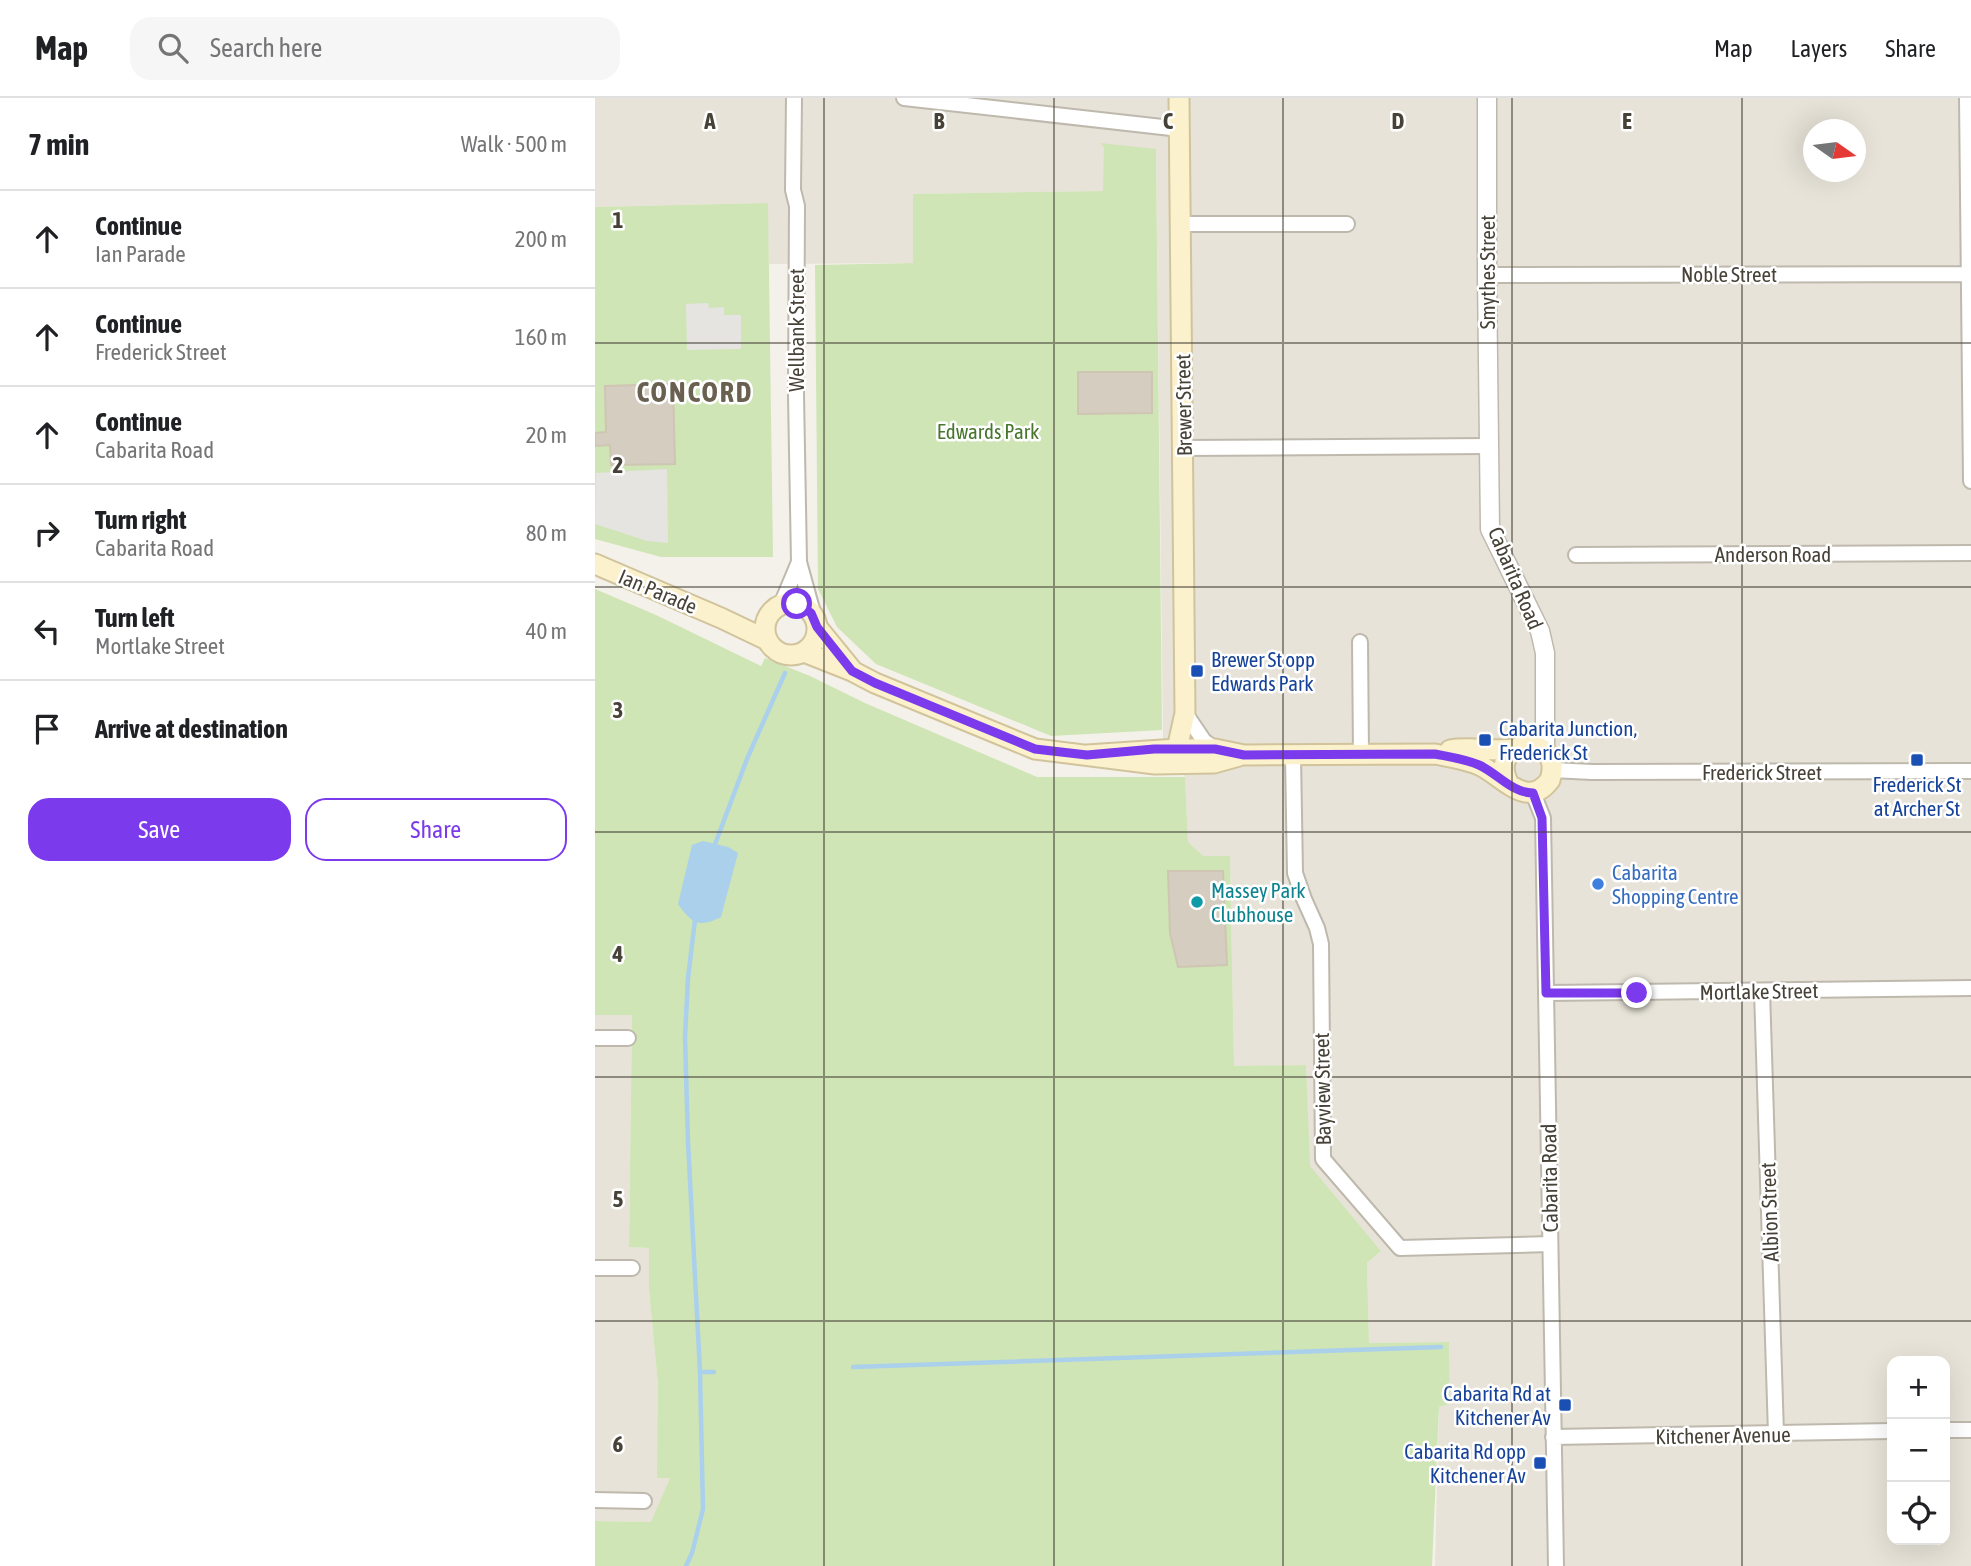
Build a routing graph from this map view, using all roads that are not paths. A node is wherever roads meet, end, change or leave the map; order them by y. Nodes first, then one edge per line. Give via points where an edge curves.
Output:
1 (794, 98) edge
2 (904, 98) edge
3 (1179, 98) edge
4 (1487, 98) edge
5 (1967, 98) edge
6 (1179, 129) junction
7 (1181, 224) junction
8 (1347, 224) dead end
9 (1970, 274) edge
10 (1487, 275) junction
11 (1489, 446) junction
12 (1183, 448) junction
13 (1971, 481) edge
14 (1971, 553) edge
15 (1576, 555) dead end
16 (799, 562) junction
17 (595, 564) edge
18 (775, 610) junction
19 (721, 618) junction
20 (816, 623) junction
21 (767, 640) junction
22 (1360, 642) dead end
23 (804, 652) junction
24 (852, 671) junction
25 (1185, 713) junction
26 (1178, 749) junction
27 (1514, 749) junction
28 (1361, 754) junction
29 (1435, 754) junction
30 (1087, 755) junction
31 (1293, 755) junction
32 (1208, 756) junction
33 (1549, 761) junction
34 (1971, 771) edge
35 (1509, 784) junction
36 (1533, 793) junction
37 (1971, 988) edge
38 (1762, 991) junction
39 (1546, 993) junction
40 (595, 1038) edge
41 (628, 1038) dead end
42 (1550, 1244) junction
43 (595, 1268) edge
44 (632, 1268) dead end
45 (1950, 1430) edge
46 (1971, 1430) edge
47 (1887, 1431) edge
48 (1776, 1434) junction
49 (1553, 1437) junction
50 (595, 1500) edge
51 (644, 1500) dead end
52 (1556, 1566) edge

1 - 16 street, Wellbank Street
2 - 6 street
3 - 6 main road, Brewer Street
4 - 10 street, Smythes Street
5 - 9 street
6 - 7 main road, Brewer Street
7 - 8 street
7 - 12 main road, Brewer Street
9 - 10 street, Noble Street
9 - 13 street
10 - 11 street, Smythes Street
11 - 12 street
11 - 33 street, Cabarita Road via 1490,529 1540,631 1545,653
12 - 25 main road, Brewer Street
14 - 15 street, Anderson Road
16 - 18 street, Wellbank Street
16 - 20 street, Wellbank Street
17 - 19 main road, Ian Parade
18 - 19 main road, Ian Parade
18 - 20 main road via 797,604 811,613
18 - 21 main road via 765,623
19 - 21 main road, Ian Parade
20 - 23 main road via 814,641
20 - 24 main road
21 - 23 main road via 779,653
22 - 28 street
23 - 24 main road
24 - 30 main road via 1035,749
25 - 26 main road, Brewer Street
25 - 32 street
26 - 30 main road
26 - 32 main road
27 - 29 main road via 1454,749
27 - 33 main road via 1532,745
27 - 35 main road via 1505,762
28 - 29 main road
28 - 31 main road
29 - 35 main road via 1479,765
30 - 32 main road via 1155,764
31 - 32 main road via 1244,755 1214,763
31 - 42 street, Bayview Street via 1296,873 1321,944 1323,1159 1400,1248
33 - 34 street, Frederick Street via 1584,772
33 - 36 main road via 1546,785
35 - 36 main road
36 - 39 street, Cabarita Road via 1542,818
37 - 38 street, Mortlake Street
38 - 39 street, Mortlake Street
38 - 48 street, Albion Street
39 - 42 street, Cabarita Road
40 - 41 street
42 - 49 street, Cabarita Road
43 - 44 street
45 - 46 street
47 - 48 street, Kitchener Avenue
48 - 49 street, Kitchener Avenue
49 - 52 street, Cabarita Road
50 - 51 street

